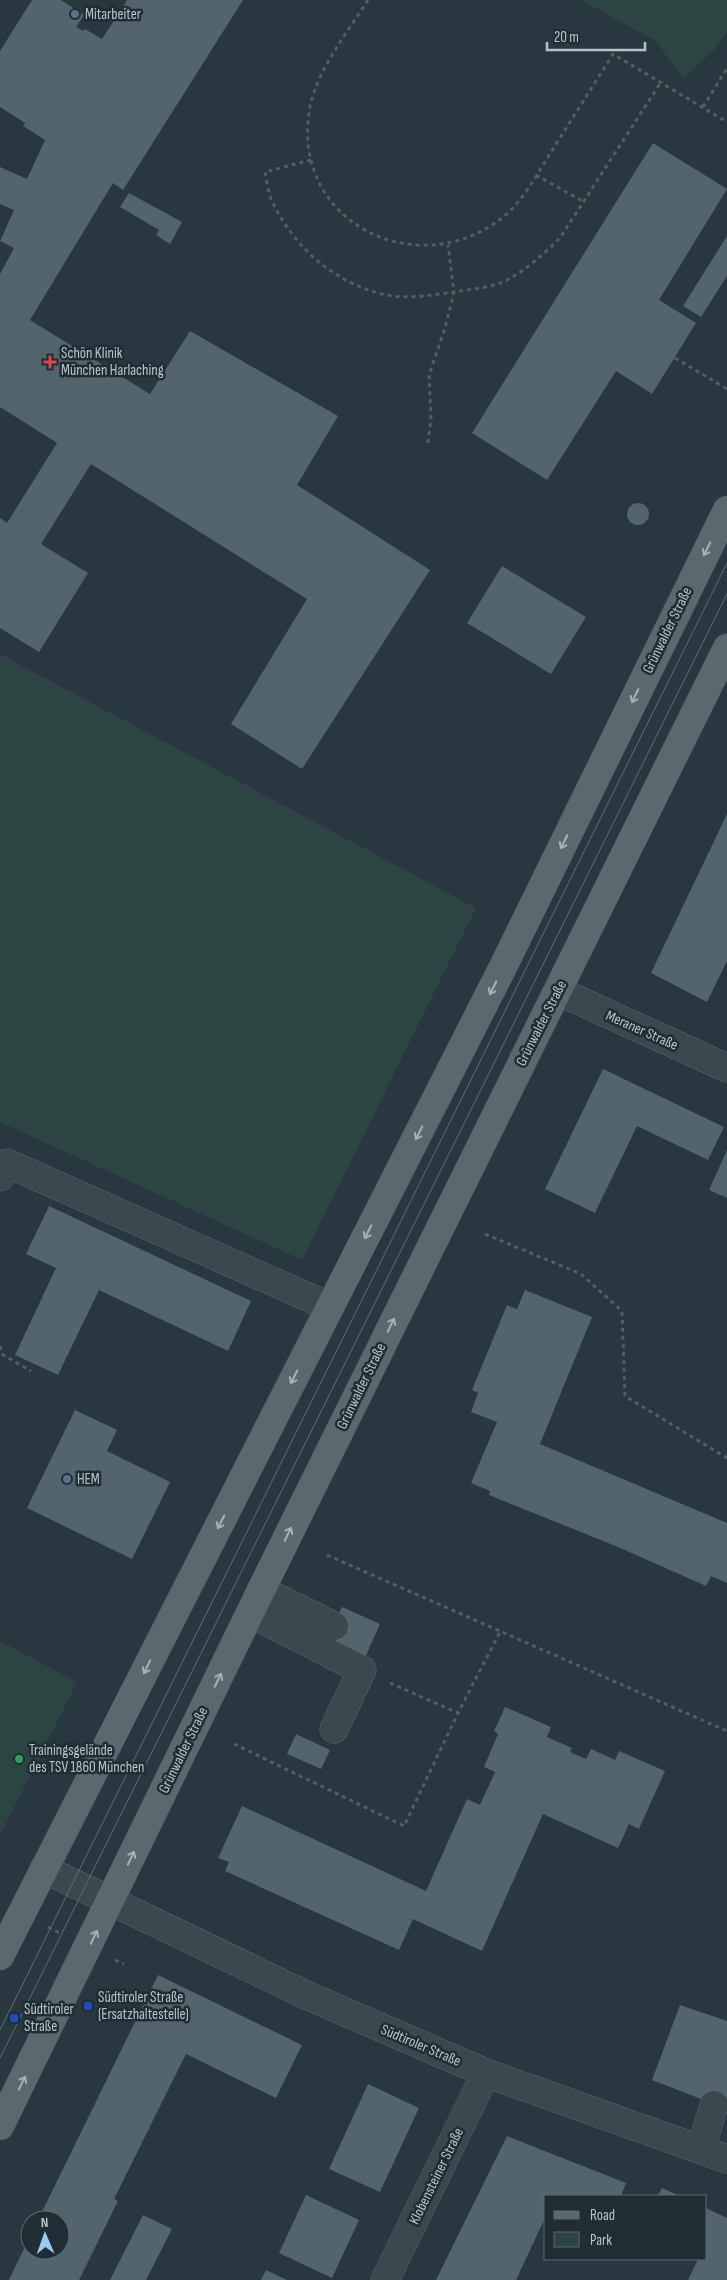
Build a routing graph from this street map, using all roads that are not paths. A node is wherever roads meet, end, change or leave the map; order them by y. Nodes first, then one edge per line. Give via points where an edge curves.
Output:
1 (727, 510) edge
2 (727, 648) edge
3 (558, 991) junction
4 (727, 1068) edge
5 (0, 1177) edge
6 (330, 1307) junction
7 (256, 1601) junction
8 (334, 1626) dead end
9 (334, 1729) dead end
10 (44, 1869) junction
11 (110, 1902) junction
12 (0, 1956) edge
13 (486, 2073) junction
14 (714, 2105) dead end
15 (0, 2126) edge
16 (701, 2149) junction
17 (727, 2159) edge
18 (386, 2280) edge

1 -> 6 main road, Grünwalder Straße via 504,965
2 - 3 main road, Grünwalder Straße
3 - 4 street, Meraner Straße
7 -> 3 main road, Grünwalder Straße
5 - 6 street via 7,1163
6 -> 10 main road, Grünwalder Straße
7 - 8 street
7 - 9 street via 362,1670
11 -> 7 main road, Grünwalder Straße
10 - 11 street, Südtiroler Straße
10 - 12 main road, Grünwalder Straße
11 - 13 street, Südtiroler Straße via 306,1996
15 -> 11 main road, Grünwalder Straße
13 - 16 street, Südtiroler Straße
13 - 18 street, Klobensteiner Straße
14 - 16 street
16 - 17 street, Südtiroler Straße

